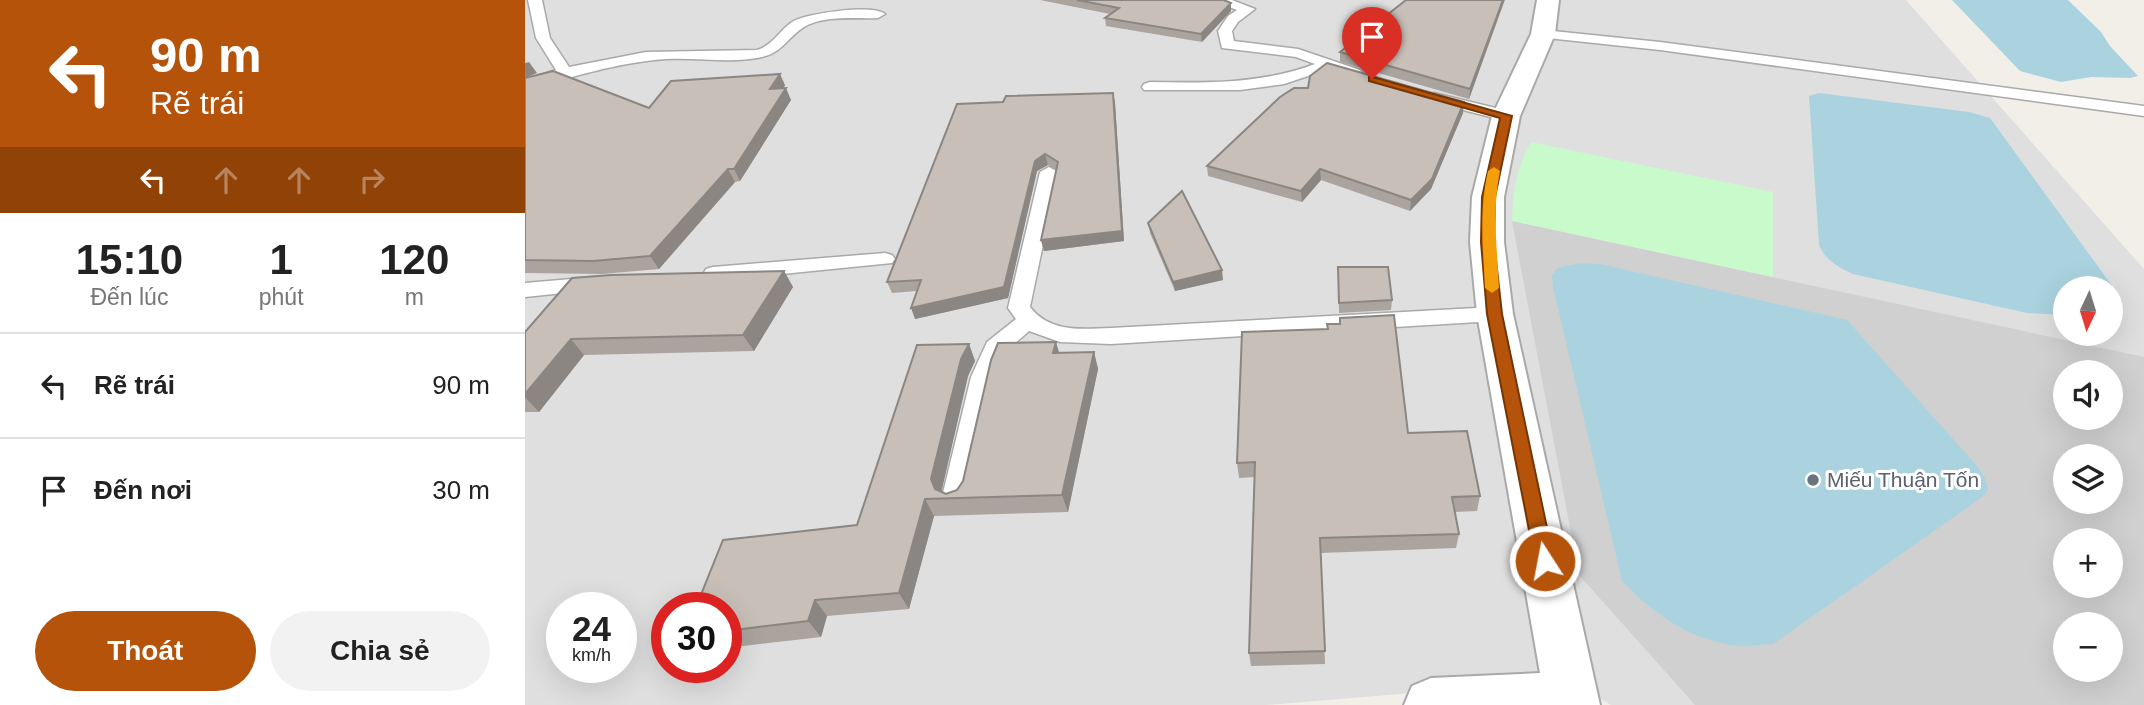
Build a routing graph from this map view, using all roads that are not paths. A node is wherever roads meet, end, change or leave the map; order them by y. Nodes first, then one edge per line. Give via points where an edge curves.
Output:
1 (535, 0) edge
2 (1218, 0) edge
3 (878, 14) dead end
4 (1546, 17) edge
5 (1326, 65) junction
6 (564, 71) junction
7 (1365, 76) edge
8 (525, 85) edge
9 (1150, 87) dead end
10 (1416, 92) edge
11 (2144, 111) edge
12 (1506, 116) junction
13 (1049, 172) edge
14 (885, 259) dead end
15 (698, 275) edge
16 (615, 282) edge
17 (525, 290) edge
18 (1495, 314) junction
19 (1027, 321) junction
20 (955, 496) edge
21 (1577, 703) edge
22 (1431, 705) edge

1 - 6 lane via 543,38
2 - 5 lane via 1248,9 1224,31 1227,44 1298,53
3 - 6 lane via 797,24 781,42 759,54 632,58
4 - 11 lane via 1660,46
4 - 12 street
5 - 7 lane
5 - 9 lane via 1301,76 1264,83 1224,88
6 - 8 lane
10 - 12 lane
12 - 18 street via 1488,197 1487,242
13 - 19 lane via 1019,308
14 - 15 lane
16 - 17 lane
18 - 19 lane via 1111,336 1056,335
18 - 21 street
19 - 20 lane via 995,348 983,377
21 - 22 street

